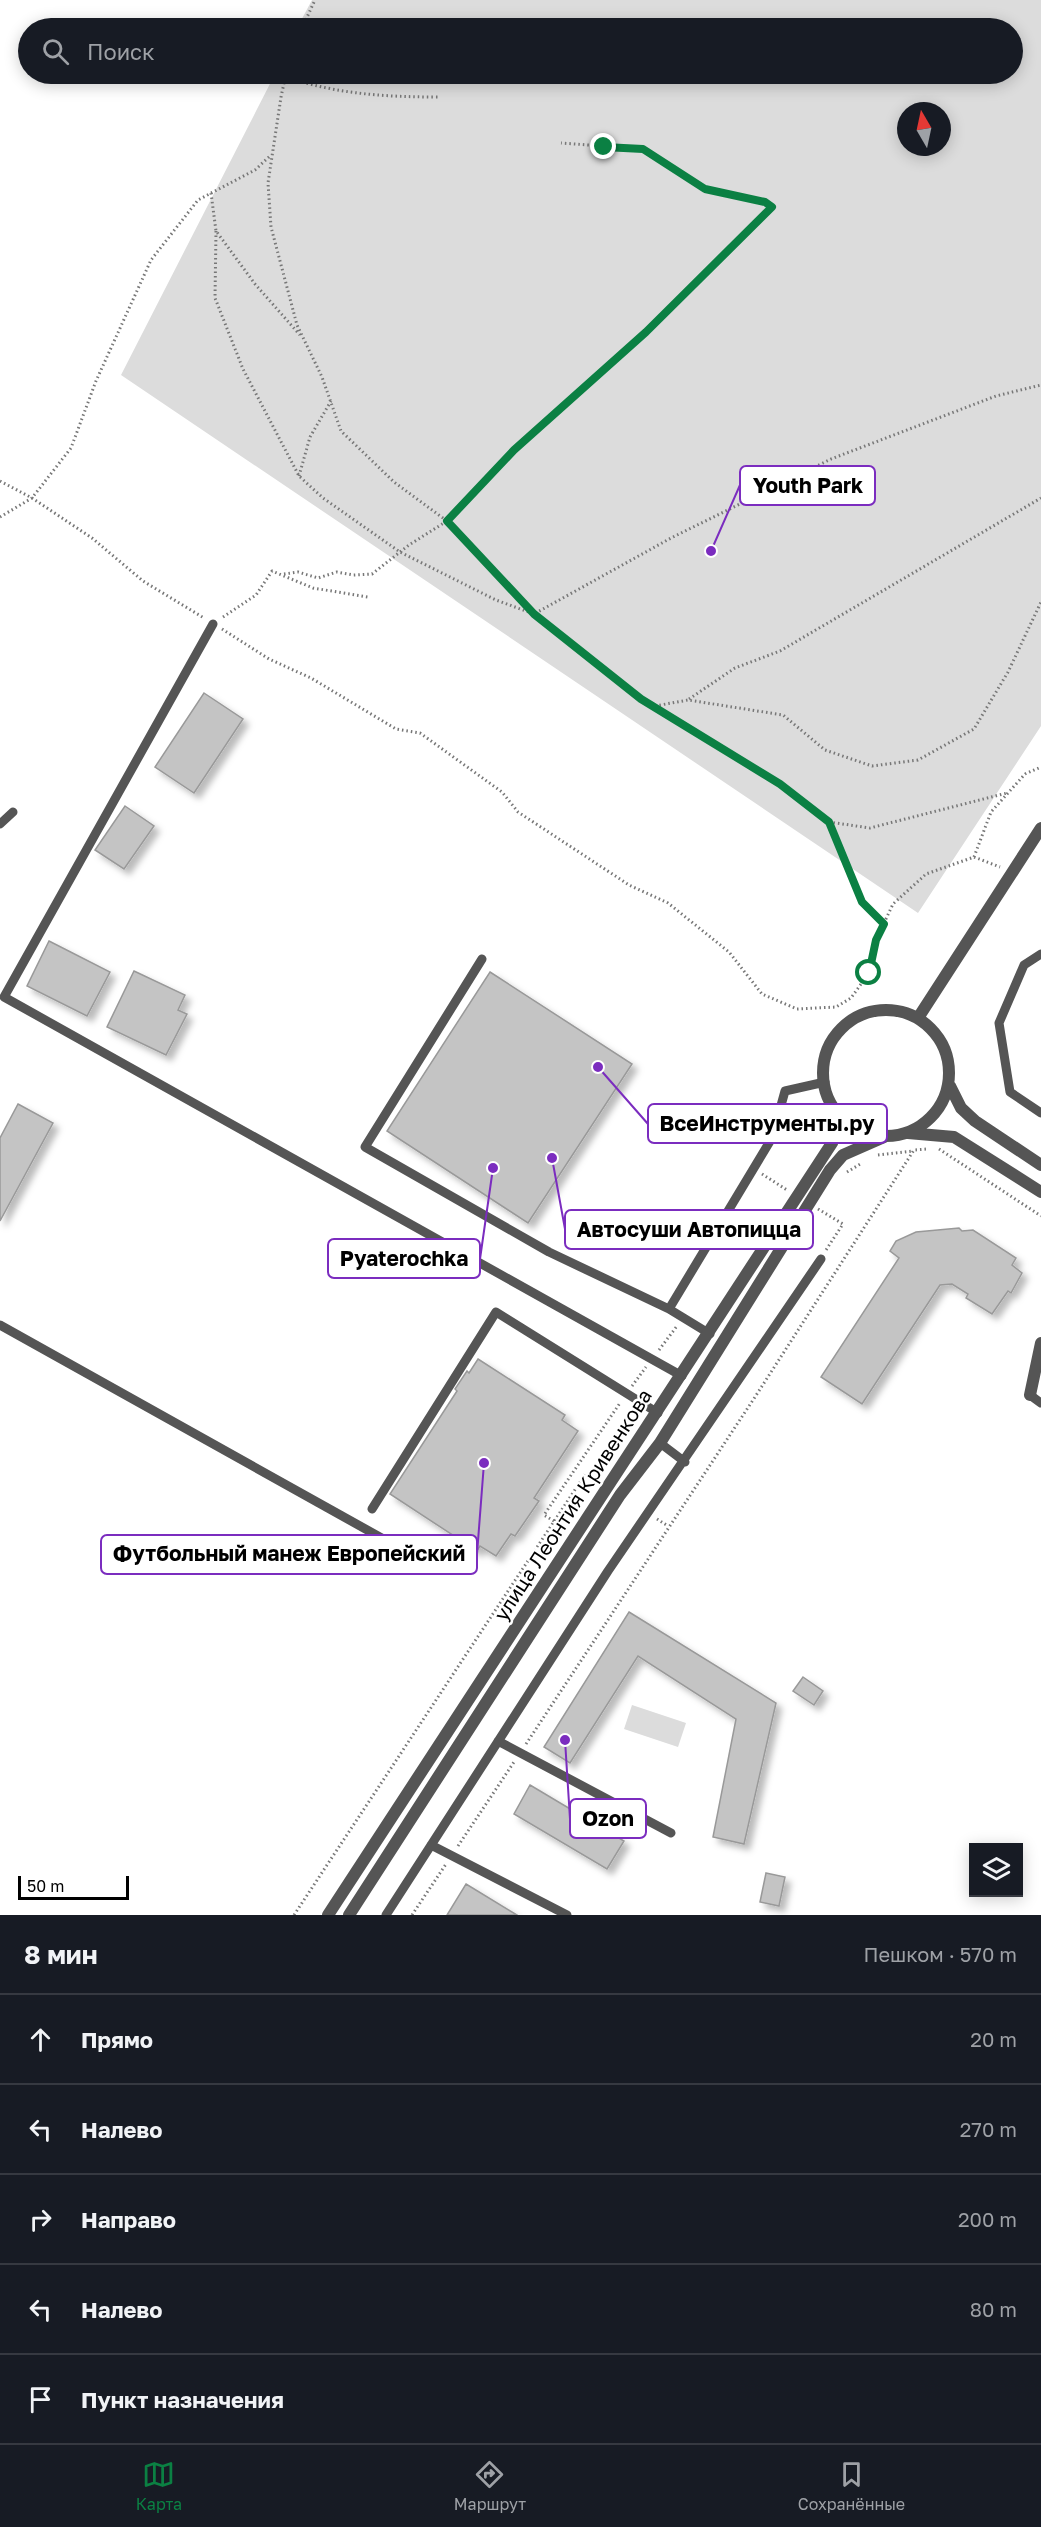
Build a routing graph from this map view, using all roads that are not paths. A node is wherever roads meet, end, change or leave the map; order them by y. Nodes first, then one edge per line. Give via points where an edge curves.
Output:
1 (213, 624) road end
2 (13, 813) dead end
3 (0, 824) edge
4 (1041, 828) edge
5 (1041, 954) edge
6 (482, 959) dead end
7 (2, 1000) edge
8 (918, 1018) junction
9 (825, 1082) junction
10 (950, 1086) junction
11 (836, 1112) junction
12 (1041, 1113) edge
13 (908, 1133) junction
14 (884, 1137) junction
15 (1041, 1165) edge
16 (1041, 1192) edge
17 (821, 1259) road end
18 (669, 1309) junction
19 (0, 1325) edge
20 (710, 1334) junction
21 (1041, 1343) edge
22 (682, 1376) junction
23 (1030, 1395) joint
24 (1041, 1403) edge
25 (658, 1413) junction
26 (660, 1443) junction
27 (685, 1462) junction
28 (372, 1509) dead end
29 (420, 1560) dead end
30 (498, 1741) junction
31 (671, 1833) dead end
32 (431, 1845) junction
33 (328, 1915) edge
34 (349, 1915) edge
35 (386, 1915) edge
36 (567, 1915) edge

1 - 7 lane
2 - 3 lane
4 - 8 street
5 - 12 lane via 1024,965 999,1023 1010,1092
6 - 18 lane via 365,1147 549,1252
7 - 22 lane
8 - 9 street via 898,1011 872,1011 846,1024 830,1043 823,1065
8 - 10 street via 943,1043
9 - 11 street
9 - 18 lane via 785,1091 772,1138
10 - 13 street via 931,1116
10 - 15 street via 961,1108 975,1121
11 - 14 street via 848,1126
11 - 20 street, улица Леонтия Кривенкова via 832,1143
13 - 14 street
13 - 16 street via 954,1137
14 - 26 street, улица Леонтия Кривенкова via 843,1155 830,1170
17 - 27 lane
18 - 20 lane
19 - 29 lane
20 - 22 street, улица Леонтия Кривенкова
21 - 23 street
22 - 25 street, улица Леонтия Кривенкова
23 - 24 lane
25 - 28 lane via 496,1312
25 - 33 street, улица Леонтия Кривенкова
26 - 27 lane
26 - 34 street, улица Леонтия Кривенкова via 620,1495
27 - 30 lane via 647,1513
30 - 31 lane
30 - 32 lane
32 - 35 lane
32 - 36 lane

